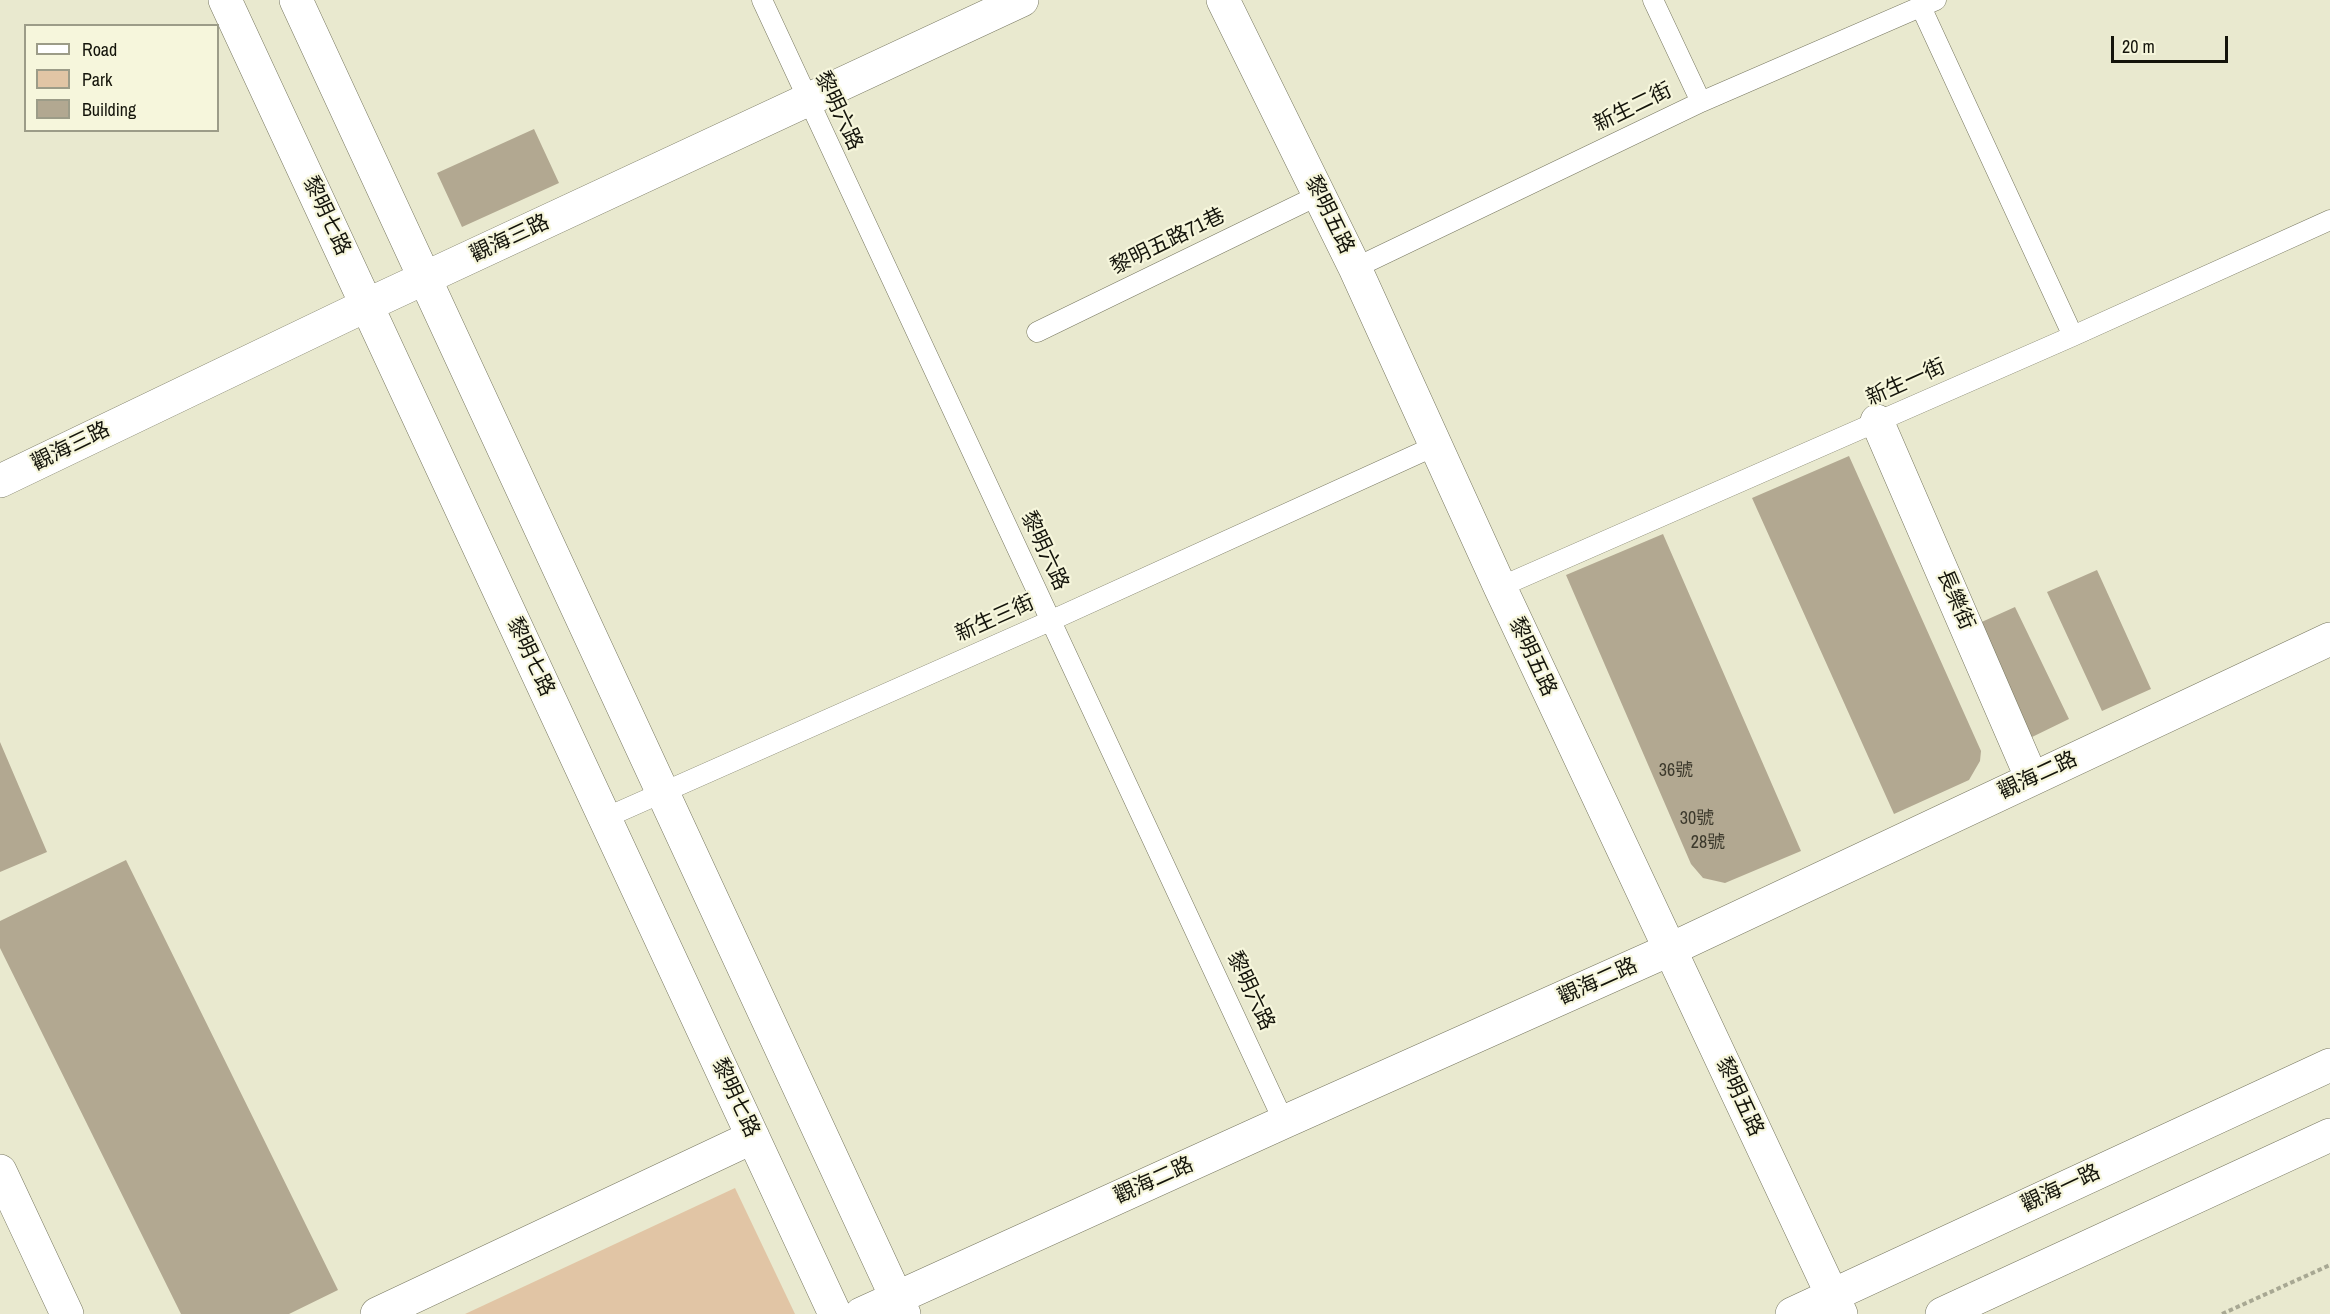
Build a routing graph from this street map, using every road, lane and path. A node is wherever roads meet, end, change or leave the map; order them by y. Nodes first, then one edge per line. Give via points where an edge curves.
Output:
1 (225, 0) edge
2 (297, 0) edge
3 (762, 0) edge
4 (1022, 0) edge
5 (1223, 0) edge
6 (1653, 0) edge
7 (1928, 3) edge
8 (807, 101) junction
9 (1701, 102) junction
10 (1319, 195) junction
11 (2330, 220) edge
12 (1355, 268) junction
13 (425, 279) junction
14 (367, 305) junction
15 (1037, 332) dead end
16 (2073, 336) junction
17 (1877, 421) junction
18 (1435, 446) junction
19 (0, 481) edge
20 (1500, 587) junction
21 (1050, 621) junction
22 (2330, 639) edge
23 (2032, 779) junction
24 (662, 791) junction
25 (605, 818) junction
26 (1669, 950) junction
27 (2330, 1065) edge
28 (1284, 1122) junction
29 (2330, 1135) edge
30 (753, 1137) junction
31 (0, 1171) edge
32 (2330, 1264) edge
33 (1837, 1304) edge
34 (900, 1306) edge
35 (67, 1314) edge
36 (377, 1314) edge
37 (835, 1314) edge
38 (861, 1314) edge
39 (1792, 1314) edge
40 (1942, 1314) edge
41 (2222, 1314) edge

1 - 14 street, 黎明七路
2 - 13 street
3 - 8 lane, 黎明六路
4 - 8 street, 觀海三路
5 - 10 street, 黎明五路
6 - 9 lane
7 - 9 lane, 新生二街
7 - 16 lane
8 - 13 street, 觀海三路
8 - 21 lane, 黎明六路
9 - 12 lane, 新生二街
10 - 12 street, 黎明五路
10 - 15 lane, 黎明五路71巷
11 - 16 lane, 新生一街
12 - 18 street, 黎明五路
13 - 14 street, 觀海三路
13 - 24 street
14 - 19 street, 觀海三路
14 - 25 street, 黎明七路
16 - 17 lane, 新生一街
17 - 20 lane, 新生一街
17 - 23 street, 長樂街
18 - 20 street, 黎明五路
18 - 21 lane, 新生三街
20 - 26 street, 黎明五路
21 - 24 lane, 新生三街
21 - 28 lane, 黎明六路
22 - 23 street, 觀海二路
23 - 26 street, 觀海二路
24 - 25 lane, 新生三街
24 - 34 street
25 - 30 street, 黎明七路
26 - 28 street, 觀海二路
26 - 33 street, 黎明五路
27 - 33 street, 觀海一路
28 - 34 street, 觀海二路
29 - 40 street
30 - 36 street
30 - 37 street, 黎明七路
31 - 35 street
32 - 41 path
33 - 39 street, 觀海一路
34 - 38 street, 觀海二路

